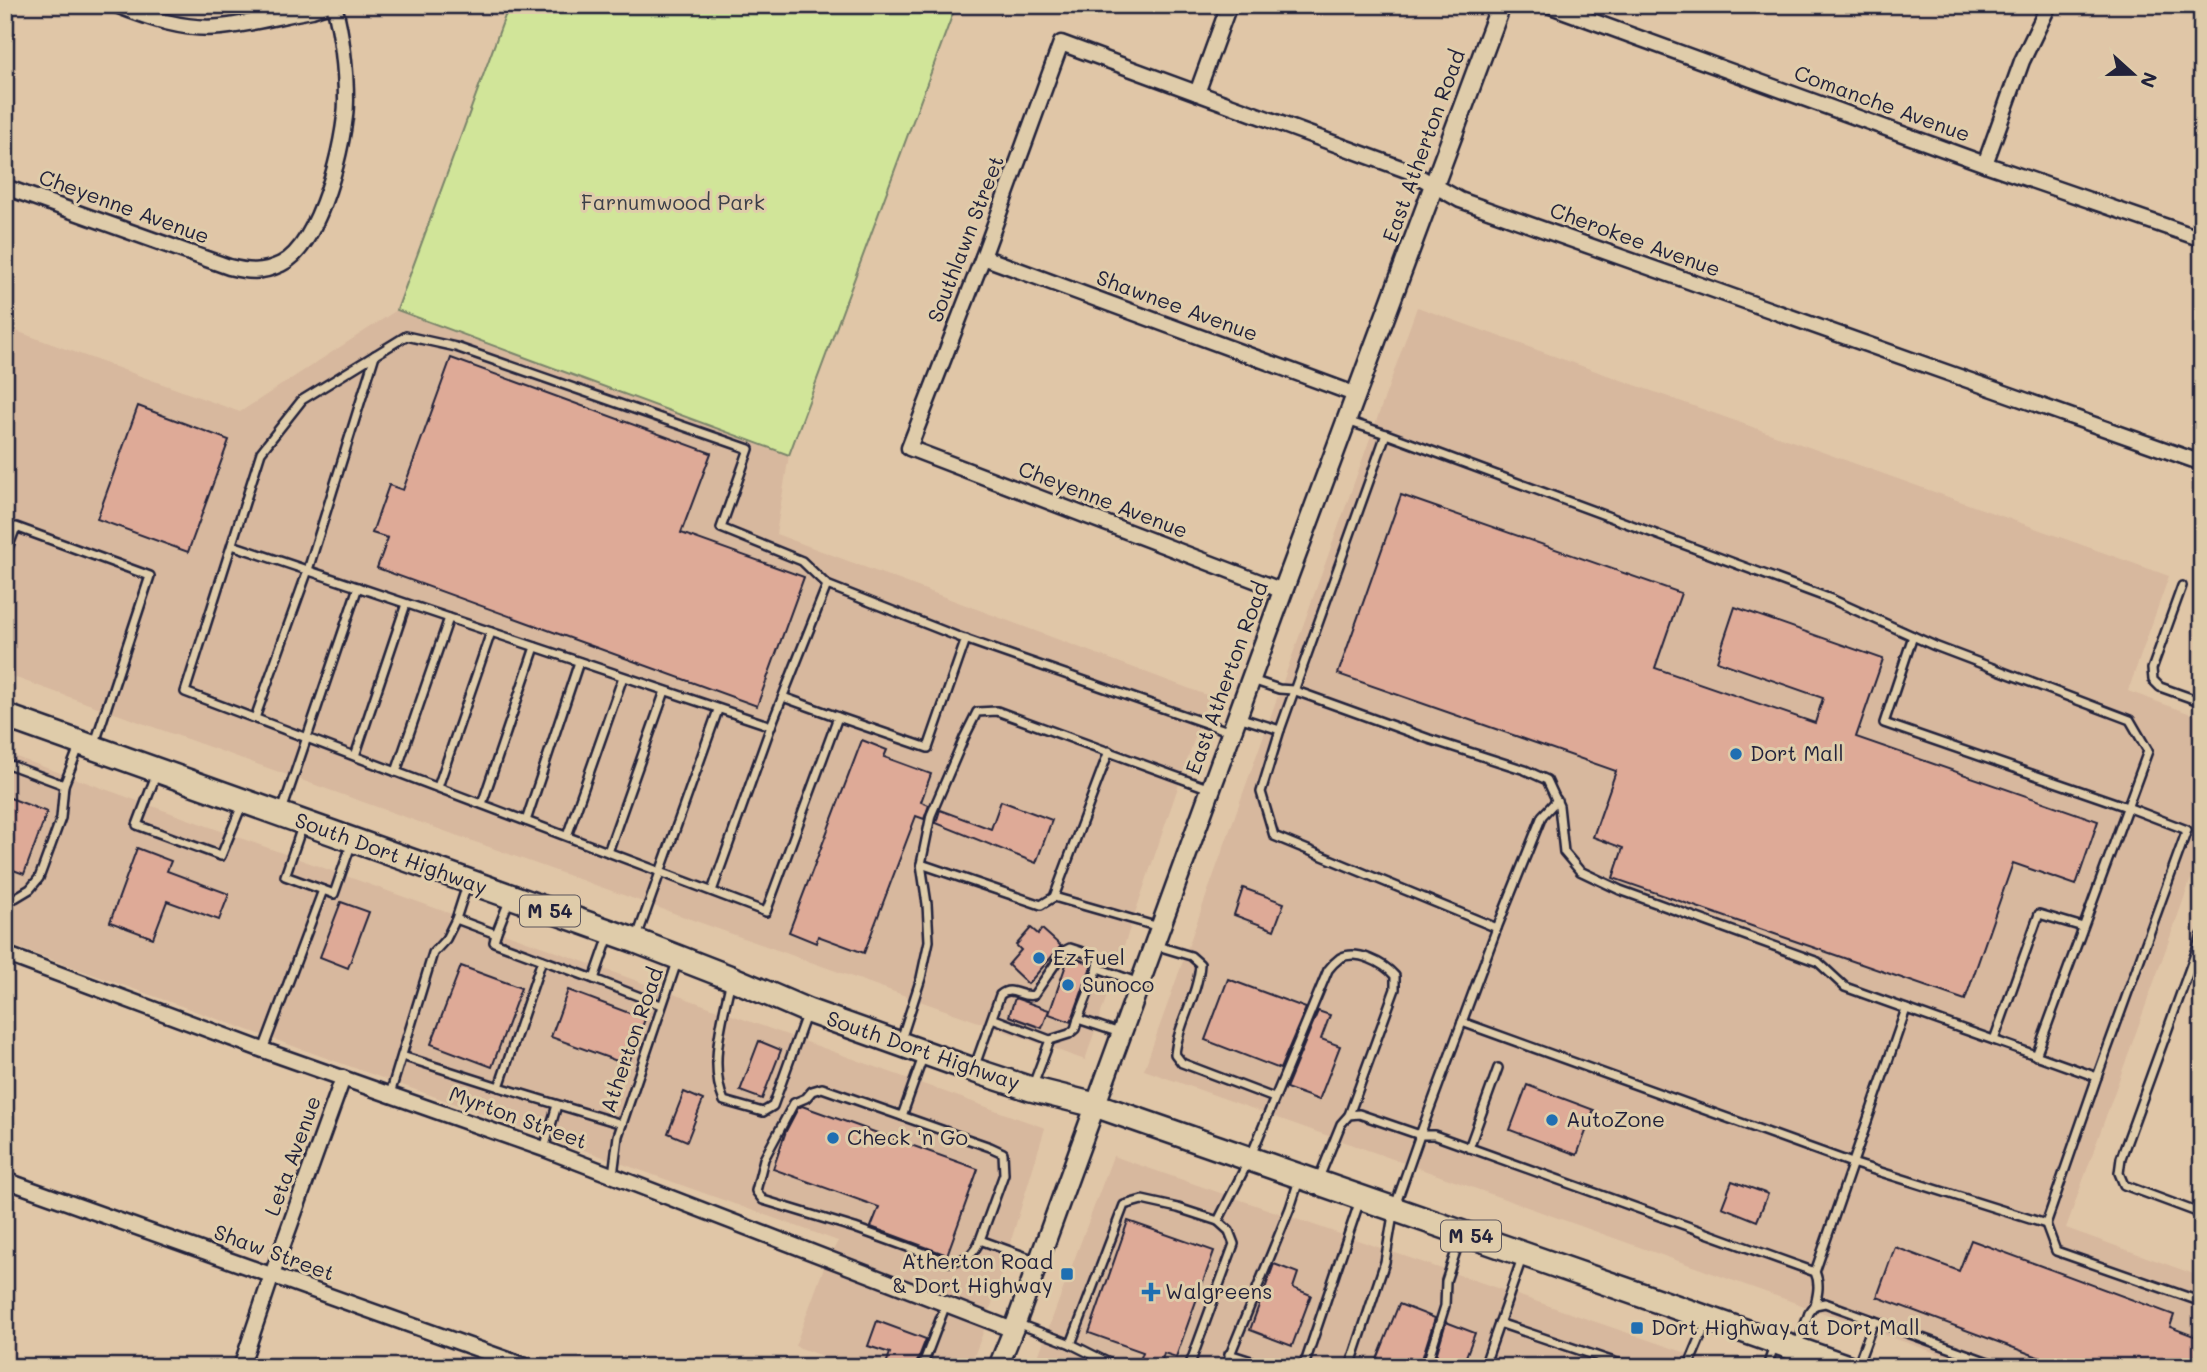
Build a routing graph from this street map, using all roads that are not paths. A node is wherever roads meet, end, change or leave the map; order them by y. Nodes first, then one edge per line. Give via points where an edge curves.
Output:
1 (116, 5) edge
2 (326, 5) edge
3 (334, 5) edge
4 (1229, 5) edge
5 (1500, 5) edge
6 (1548, 5) edge
7 (2049, 5) edge
8 (1060, 43) joint
9 (1197, 93) junction
10 (1985, 164) junction
11 (1432, 186) junction
12 (5, 187) edge
13 (2202, 239) edge
14 (983, 257) junction
15 (375, 355) junction
16 (1357, 395) junction
17 (1346, 421) junction
18 (1386, 434) junction
19 (909, 449) joint
20 (2202, 463) edge
21 (232, 545) junction
22 (5, 556) edge
23 (308, 570) junction
24 (827, 585) junction
25 (2182, 586) dead end
26 (358, 587) junction
27 (1283, 591) junction
28 (406, 604) junction
29 (449, 618) junction
30 (491, 632) junction
31 (1913, 636) junction
32 (966, 639) junction
33 (535, 647) junction
34 (579, 662) junction
35 (623, 677) junction
36 (1251, 680) junction
37 (1293, 690) junction
38 (665, 691) junction
39 (783, 697) junction
40 (2202, 702) edge
41 (719, 710) junction
42 (5, 716) edge
43 (838, 717) junction
44 (255, 718) junction
45 (1235, 724) junction
46 (771, 726) junction
47 (1280, 730) junction
48 (306, 738) junction
49 (87, 746) junction
50 (1110, 751) junction
51 (355, 756) junction
52 (5, 763) edge
53 (157, 771) junction
54 (396, 772) junction
55 (64, 785) junction
56 (438, 787) junction
57 (1211, 789) junction
58 (1557, 800) junction
59 (243, 801) junction
60 (482, 804) junction
61 (2127, 807) junction
62 (281, 815) junction
63 (526, 821) junction
64 (304, 823) junction
65 (567, 836) junction
66 (353, 841) junction
67 (608, 852) junction
68 (921, 864) junction
69 (659, 871) junction
70 (468, 882) junction
71 (323, 890) junction
72 (712, 891) junction
73 (510, 897) junction
74 (1054, 897) junction
75 (5, 901) edge
76 (456, 919) junction
77 (2083, 927) junction
78 (1160, 928) junction
79 (1497, 928) junction
80 (610, 933) junction
81 (496, 934) junction
82 (2202, 935) edge
83 (636, 941) junction
84 (1153, 945) junction
85 (5, 954) edge
86 (679, 957) junction
87 (542, 960) junction
88 (1098, 968) junction
89 (731, 978) junction
90 (594, 979) junction
91 (1139, 983) junction
92 (662, 1004) junction
93 (1906, 1009) junction
94 (808, 1011) junction
95 (992, 1018) junction
96 (1078, 1019) junction
97 (1462, 1022) junction
98 (1121, 1033) junction
99 (1050, 1040) junction
100 (1994, 1040) junction
101 (900, 1044) junction
102 (264, 1050) junction
103 (925, 1053) junction
104 (402, 1056) junction
105 (2036, 1056) junction
106 (1498, 1068) dead end
107 (973, 1070) junction
108 (2097, 1077) junction
109 (343, 1078) junction
110 (499, 1087) junction
111 (1031, 1088) junction
112 (390, 1094) junction
113 (1274, 1098) junction
114 (557, 1104) junction
115 (1095, 1105) junction
116 (1349, 1115) junction
117 (902, 1116) junction
118 (622, 1124) junction
119 (1420, 1135) junction
120 (1469, 1148) junction
121 (544, 1149) junction
122 (1250, 1158) junction
123 (1852, 1163) junction
124 (613, 1175) junction
125 (1309, 1179) junction
126 (5, 1180) edge
127 (1361, 1197) junction
128 (1394, 1209) junction
129 (2202, 1214) edge
130 (1218, 1222) junction
131 (2046, 1224) junction
132 (1462, 1233) junction
133 (980, 1240) junction
134 (1523, 1254) junction
135 (1038, 1261) junction
136 (1815, 1272) junction
137 (272, 1275) junction
138 (2202, 1302) edge
139 (946, 1303) junction
140 (1815, 1305) junction
141 (1708, 1318) junction
142 (1874, 1321) junction
143 (1499, 1323) junction
144 (1015, 1327) junction
145 (1071, 1344) junction
146 (1786, 1345) junction
147 (1229, 1354) junction
148 (1968, 1355) junction
149 (1604, 1358) junction
150 (1190, 1366) edge
151 (241, 1367) edge
152 (528, 1367) edge
153 (922, 1367) edge
154 (998, 1367) edge
155 (1117, 1367) edge
156 (1224, 1367) edge
157 (1270, 1367) edge
158 (1300, 1367) edge
159 (1350, 1367) edge
160 (1426, 1367) edge
161 (1484, 1367) edge
162 (1601, 1367) edge
163 (1629, 1367) edge
164 (1688, 1367) edge
165 (1767, 1367) edge
166 (1848, 1367) edge
167 (1857, 1367) edge
168 (1964, 1367) edge
169 (2002, 1367) edge

1 - 2 street via 154,20 219,27
3 - 12 street, Cheyenne Avenue via 346,100 344,132 320,215 299,249 283,264 251,272 229,267
4 - 9 street
5 - 11 street, East Atherton Road
6 - 10 street, Comanche Avenue
7 - 10 street via 2022,61
8 - 9 street, Cherokee Avenue
8 - 14 street, Southlawn Street
9 - 11 street, Cherokee Avenue via 1409,172
10 - 13 street, Comanche Avenue
11 - 16 street, East Atherton Road
11 - 20 street, Cherokee Avenue via 1460,200
14 - 16 street, Shawnee Avenue
14 - 19 street, Southlawn Street
15 - 21 lane via 302,400 261,452
15 - 23 lane
15 - 24 lane via 406,336 456,346 749,449 721,528 802,561
16 - 17 street, East Atherton Road
17 - 18 lane
17 - 27 street, East Atherton Road
18 - 31 lane via 1832,599
18 - 37 lane
19 - 27 street, Cheyenne Avenue
21 - 23 lane
21 - 44 lane via 185,692
22 - 49 lane via 16,527 150,576
23 - 26 lane
23 - 44 lane
24 - 32 lane
24 - 39 lane
25 - 40 lane via 2152,669 2153,680 2160,687
26 - 28 lane
26 - 48 lane
27 - 36 street, East Atherton Road
28 - 29 lane
28 - 51 lane
29 - 30 lane
29 - 54 lane
30 - 33 lane
30 - 56 lane
31 - 61 lane via 2130,720 2148,751
31 - 61 lane via 1884,723
32 - 43 lane via 928,748
32 - 45 lane
33 - 34 lane
33 - 60 lane
34 - 35 lane
34 - 63 lane
35 - 38 lane
35 - 65 lane
36 - 37 lane
36 - 45 street, East Atherton Road
37 - 47 lane
37 - 58 lane via 1525,770 1548,780
38 - 41 lane
38 - 67 lane
39 - 43 lane
39 - 46 lane
41 - 46 lane
41 - 69 lane
42 - 49 main road, South Dort Highway / M 54
43 - 72 lane via 766,912
44 - 48 lane
45 - 47 lane
45 - 57 street, East Atherton Road
46 - 72 lane
47 - 79 lane via 1261,792 1274,836
48 - 51 lane
48 - 62 lane
49 - 53 main road, South Dort Highway / M 54
49 - 55 lane
50 - 57 lane
50 - 68 lane via 997,711 977,712 931,815
50 - 74 lane
51 - 54 lane
52 - 55 lane
53 - 59 main road, South Dort Highway / M 54
53 - 59 lane via 137,825 221,856
54 - 56 lane
55 - 75 lane via 61,818 39,878 30,889
56 - 60 lane
57 - 78 street, East Atherton Road
58 - 79 lane via 1542,816
58 - 93 lane via 1564,852 1580,871 1818,962 1845,987
59 - 62 main road, South Dort Highway / M 54
60 - 63 lane
61 - 77 lane
61 - 108 lane via 2187,830
62 - 64 main road, South Dort Highway / M 54
63 - 65 lane
64 - 66 main road, South Dort Highway / M 54
64 - 71 lane via 285,876
65 - 67 lane
66 - 70 main road, South Dort Highway / M 54
66 - 71 lane via 334,894
67 - 69 lane
68 - 74 lane via 1041,905
68 - 101 lane via 929,941
69 - 72 lane
69 - 83 lane
70 - 73 main road, South Dort Highway / M 54
70 - 76 lane
71 - 102 lane
73 - 80 main road, South Dort Highway / M 54
73 - 81 lane
74 - 78 lane
76 - 81 lane
76 - 104 lane via 433,953
77 - 100 lane via 2039,914
77 - 105 lane
78 - 84 street, East Atherton Road
79 - 97 lane
80 - 83 main road, South Dort Highway / M 54
80 - 90 lane
81 - 87 lane via 494,942
82 - 129 lane via 2119,1173 2124,1185
83 - 86 main road, South Dort Highway / M 54
84 - 91 street, East Atherton Road
84 - 113 lane via 1191,956 1200,964 1199,979 1176,1041 1175,1054 1182,1063
85 - 102 street, Myrton Street
86 - 89 main road, South Dort Highway / M 54
86 - 92 lane, Atherton Road
87 - 90 lane
87 - 110 lane
88 - 91 lane
88 - 95 lane via 1098,957 1067,949 1034,995 1009,990 1000,995
88 - 96 lane
89 - 94 main road, South Dort Highway / M 54
89 - 94 lane via 718,1063 724,1101 763,1112 773,1106
90 - 92 lane
91 - 98 street, East Atherton Road
92 - 118 lane, Atherton Road
93 - 100 lane
93 - 123 lane
94 - 101 main road, South Dort Highway / M 54
95 - 99 lane
95 - 107 lane
96 - 98 lane
96 - 99 lane via 1069,1034
97 - 119 lane
97 - 123 lane
98 - 115 street, East Atherton Road
99 - 111 lane
100 - 105 lane
101 - 103 main road, South Dort Highway / M 54
102 - 109 street, Myrton Street
103 - 107 main road, South Dort Highway / M 54
103 - 117 lane
104 - 110 lane
104 - 112 lane
105 - 108 lane
106 - 120 lane
107 - 111 main road, South Dort Highway / M 54
108 - 131 lane
109 - 112 street, Myrton Street
109 - 137 street, Leta Avenue
110 - 114 lane
111 - 115 main road, South Dort Highway / M 54
112 - 121 street, Myrton Street
113 - 116 lane via 1328,970 1341,958 1356,955 1387,967 1395,976 1395,989
113 - 122 lane
114 - 118 lane
114 - 121 lane
115 - 122 main road, South Dort Highway / M 54
115 - 135 street, East Atherton Road
116 - 119 lane via 1359,1114
116 - 125 lane
117 - 133 lane via 1003,1153 1004,1174
117 - 133 lane via 822,1088 812,1091 794,1103 764,1158 756,1191 763,1200 949,1262 965,1260
118 - 124 lane, Atherton Road
119 - 120 lane via 1434,1135
119 - 128 lane
120 - 136 lane
121 - 124 street, Myrton Street
122 - 125 main road, South Dort Highway / M 54
122 - 130 lane
123 - 131 lane
123 - 136 lane
124 - 139 street, Myrton Street
125 - 127 main road, South Dort Highway / M 54
125 - 147 lane via 1290,1208
126 - 137 street, Shaw Street
127 - 128 main road, South Dort Highway / M 54
127 - 158 lane
128 - 132 main road, South Dort Highway / M 54
128 - 159 lane via 1385,1262
130 - 145 lane via 1142,1200 1124,1205
130 - 150 lane via 1229,1231 1234,1244
131 - 138 lane via 2056,1251
132 - 134 main road, South Dort Highway / M 54
132 - 160 lane
133 - 135 lane
134 - 141 main road, South Dort Highway / M 54
134 - 143 lane
135 - 144 street, East Atherton Road
136 - 140 lane
137 - 151 street, Leta Avenue
137 - 152 street, Shaw Street
139 - 144 street, Myrton Street
139 - 153 lane
140 - 142 lane via 1825,1303
140 - 146 lane
141 - 146 main road, South Dort Highway / M 54
141 - 164 lane
142 - 148 lane
142 - 167 lane
143 - 149 lane
143 - 161 lane
144 - 145 lane
144 - 154 street, East Atherton Road
145 - 155 lane
146 - 165 lane
146 - 166 main road, South Dort Highway / M 54
147 - 156 lane
147 - 157 lane
148 - 168 lane
148 - 169 lane
149 - 162 lane
149 - 163 lane

